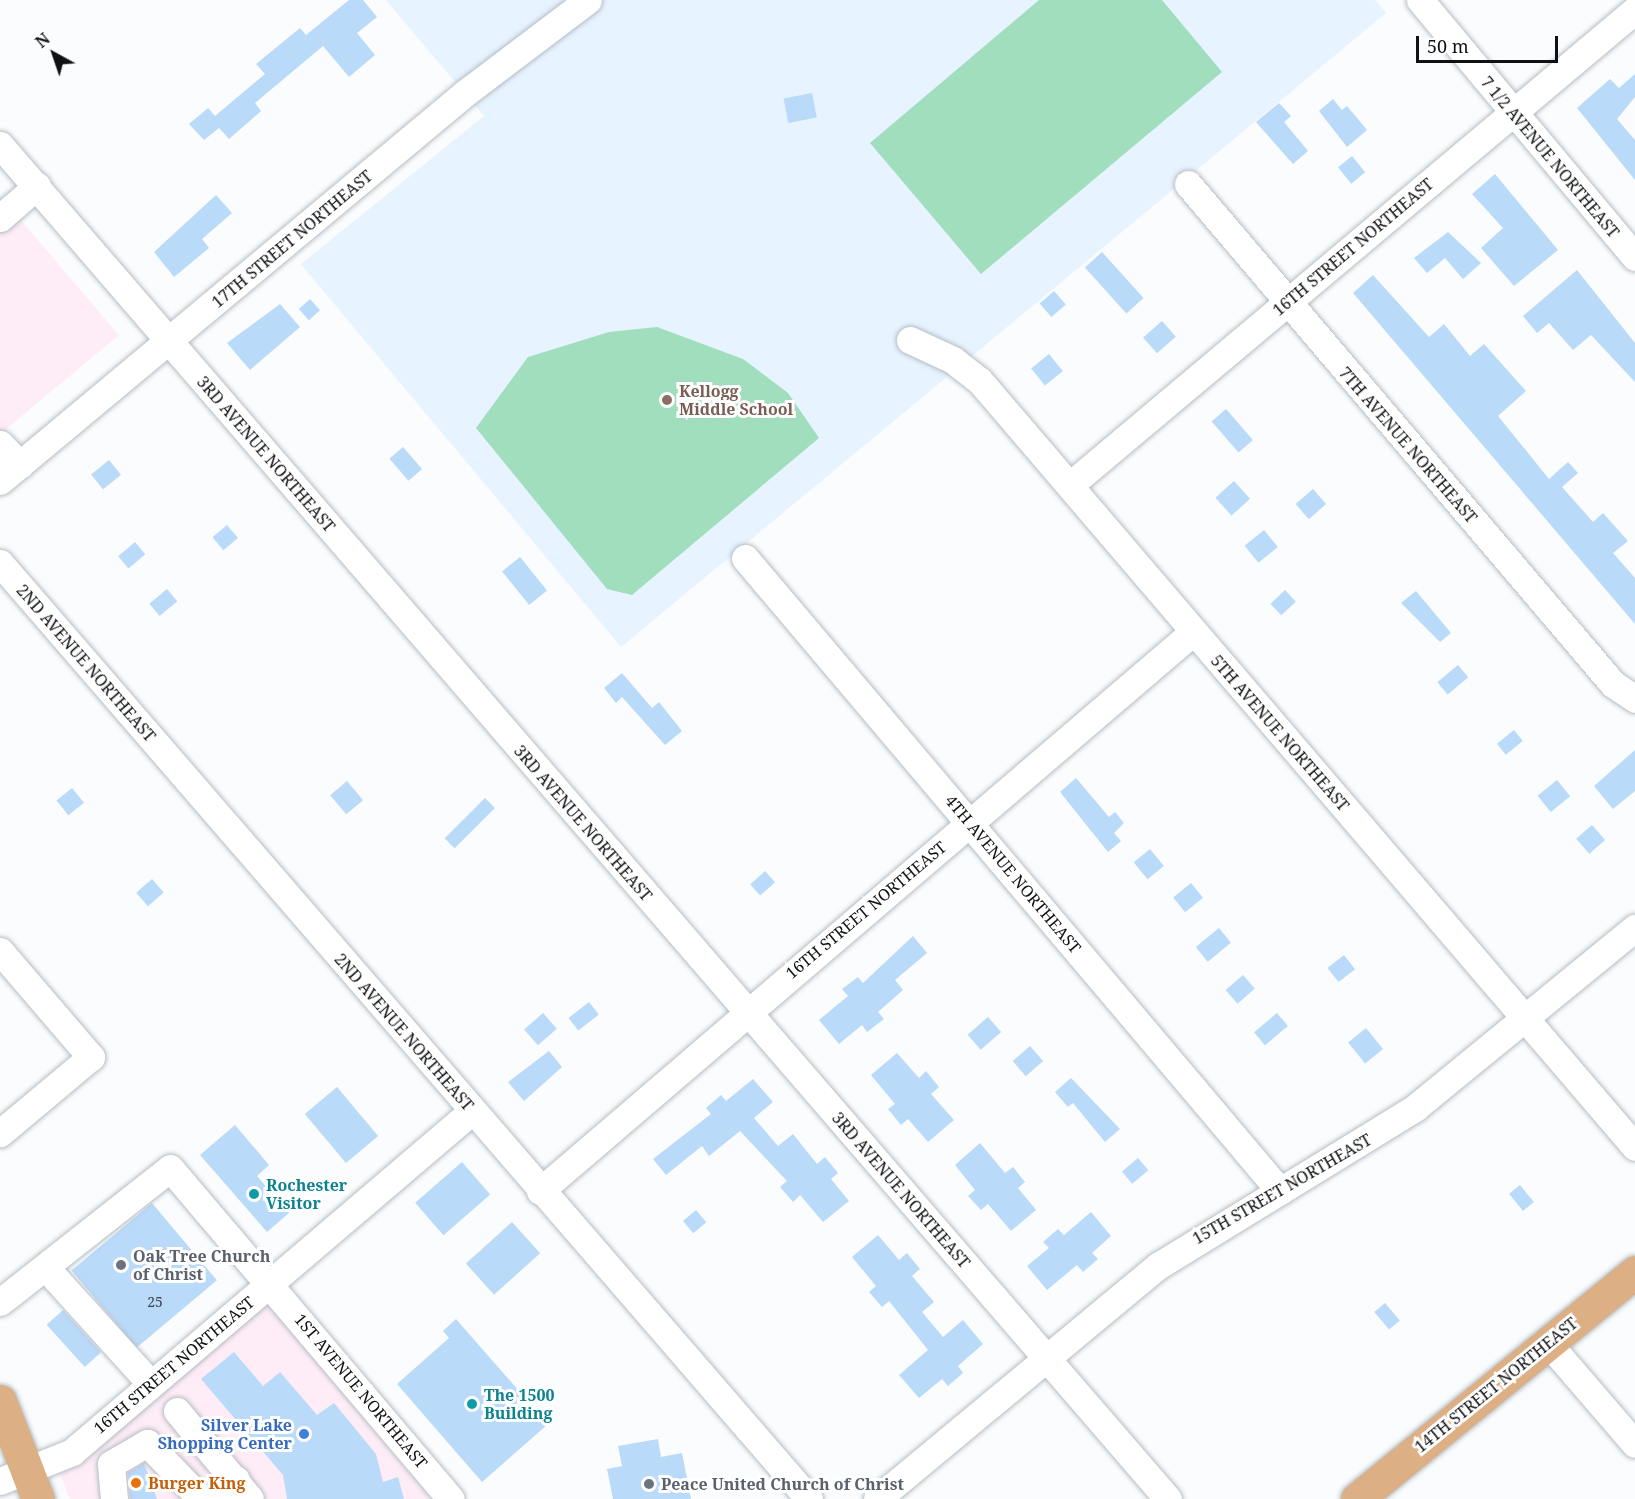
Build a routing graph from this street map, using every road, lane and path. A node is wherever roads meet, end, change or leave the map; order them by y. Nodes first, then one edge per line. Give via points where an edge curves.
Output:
1 (588, 0) edge
2 (1420, 0) edge
3 (1635, 10) edge
4 (1513, 114) junction
5 (0, 145) edge
6 (1188, 184) dead end
7 (36, 186) junction
8 (0, 218) edge
9 (1635, 257) edge
10 (1286, 302) junction
11 (910, 340) dead end
12 (170, 342) junction
13 (0, 444) edge
14 (10, 473) edge
15 (1070, 485) junction
16 (745, 558) dead end
17 (0, 563) edge
18 (1193, 632) junction
19 (1635, 699) edge
20 (969, 823) junction
21 (1635, 928) edge
22 (0, 951) edge
23 (746, 1012) junction
24 (1525, 1020) junction
25 (472, 1111) junction
26 (0, 1133) edge
27 (1635, 1147) edge
28 (540, 1191) junction
29 (1280, 1191) junction
30 (47, 1269) junction
31 (1635, 1272) edge
32 (270, 1284) junction
33 (0, 1302) edge
34 (1548, 1343) junction
35 (1047, 1358) junction
36 (151, 1384) junction
37 (0, 1401) edge
38 (177, 1411) dead end
39 (1635, 1444) edge
40 (22, 1484) edge
41 (236, 1492) edge
42 (1368, 1496) edge
43 (114, 1499) edge
44 (201, 1499) edge
45 (451, 1499) edge
46 (809, 1499) edge
47 (877, 1499) edge
48 (1168, 1499) edge

1 - 12 street, 17TH STREET NORTHEAST via 465,93
2 - 4 street, 7 1/2 AVENUE NORTHEAST
3 - 4 street, 16TH STREET NORTHEAST
4 - 9 street, 7 1/2 AVENUE NORTHEAST
4 - 10 street, 16TH STREET NORTHEAST
5 - 7 street, 3RD AVENUE NORTHEAST
6 - 10 street, 7TH AVENUE NORTHEAST
7 - 8 street
7 - 12 street, 3RD AVENUE NORTHEAST
10 - 15 street, 16TH STREET NORTHEAST
10 - 19 street, 7TH AVENUE NORTHEAST via 1613,684
11 - 15 street, 5TH AVENUE NORTHEAST via 953,360 979,380
12 - 14 street, 17TH STREET NORTHEAST
12 - 23 street, 3RD AVENUE NORTHEAST
13 - 14 street
15 - 18 street, 5TH AVENUE NORTHEAST
16 - 20 street, 4TH AVENUE NORTHEAST
17 - 25 street, 2ND AVENUE NORTHEAST
18 - 20 street, 16TH STREET NORTHEAST
18 - 24 street, 5TH AVENUE NORTHEAST
20 - 23 street, 16TH STREET NORTHEAST
20 - 29 street, 4TH AVENUE NORTHEAST
21 - 24 street, 15TH STREET NORTHEAST
22 - 26 street via 91,1057
23 - 28 street, 16TH STREET NORTHEAST
23 - 35 street, 3RD AVENUE NORTHEAST
24 - 27 street, 5TH AVENUE NORTHEAST
24 - 29 street, 15TH STREET NORTHEAST via 1416,1107
25 - 28 street, 2ND AVENUE NORTHEAST
25 - 32 street, 16TH STREET NORTHEAST
28 - 46 street, 2ND AVENUE NORTHEAST
29 - 35 street, 15TH STREET NORTHEAST via 1193,1240
30 - 32 street, 1ST AVENUE NORTHEAST via 170,1168
30 - 33 street
30 - 36 street
31 - 34 main road, 14TH STREET NORTHEAST
32 - 36 street, 16TH STREET NORTHEAST
32 - 45 street, 1ST AVENUE NORTHEAST
34 - 39 street
34 - 42 main road, 14TH STREET NORTHEAST
35 - 47 street, 15TH STREET NORTHEAST
35 - 48 street, 3RD AVENUE NORTHEAST
36 - 40 street, 16TH STREET NORTHEAST via 72,1452
37 - 40 main road
38 - 41 street
43 - 44 street via 111,1464 137,1443 147,1443

